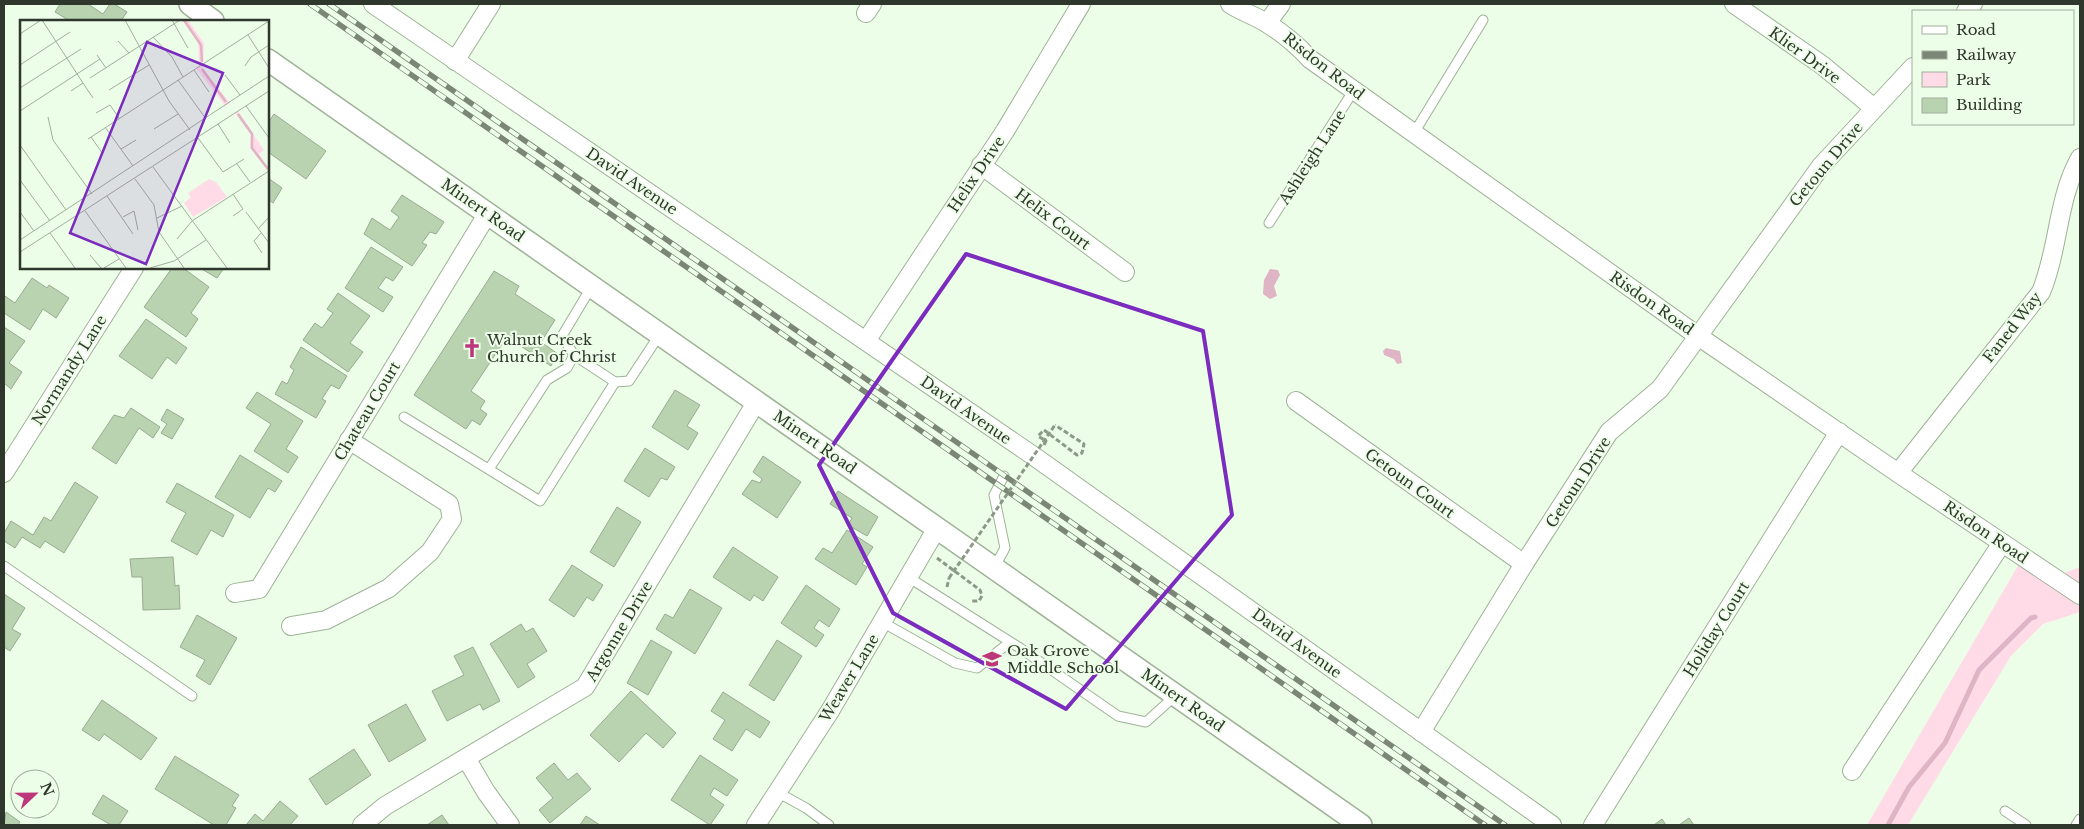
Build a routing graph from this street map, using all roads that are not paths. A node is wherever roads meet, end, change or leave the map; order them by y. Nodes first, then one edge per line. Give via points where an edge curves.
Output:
1 (190, 4) edge
2 (373, 4) edge
3 (491, 4) edge
4 (1081, 4) edge
5 (1230, 4) edge
6 (1281, 4) edge
7 (1734, 4) edge
8 (212, 20) edge
9 (1483, 20) dead end
10 (1267, 23) junction
11 (269, 61) edge
12 (455, 61) junction
13 (1912, 68) edge
14 (1354, 90) junction
15 (1874, 108) junction
16 (1414, 133) junction
17 (2080, 158) edge
18 (981, 165) junction
19 (488, 213) junction
20 (1270, 223) dead end
21 (133, 269) edge
22 (1124, 272) dead end
23 (592, 286) junction
24 (660, 334) junction
25 (1698, 336) junction
26 (866, 341) junction
27 (574, 355) junction
28 (615, 382) junction
29 (757, 401) junction
30 (1296, 401) dead end
31 (404, 416) dead end
32 (1839, 432) junction
33 (350, 440) junction
34 (489, 469) junction
35 (4, 473) edge
36 (1898, 474) junction
37 (1004, 476) dead end
38 (937, 528) junction
39 (2002, 543) junction
40 (1524, 564) junction
41 (4, 566) edge
42 (994, 568) junction
43 (908, 577) junction
44 (235, 593) dead end
45 (2080, 595) edge
46 (882, 622) junction
47 (291, 626) dead end
48 (1010, 642) junction
49 (1175, 695) junction
50 (192, 696) dead end
51 (1421, 732) junction
52 (466, 758) junction
53 (1852, 771) dead end
54 (777, 792) junction
55 (2005, 811) dead end
56 (2080, 819) edge
57 (362, 825) edge
58 (510, 825) edge
59 (756, 825) edge
60 (829, 825) edge
61 (1361, 825) edge
62 (1552, 825) edge
63 (1593, 825) edge
64 (2026, 825) edge
65 (2076, 825) edge

1 - 8 street
2 - 12 street, David Avenue
3 - 12 street
4 - 18 street, Helix Drive
5 - 10 street, Risdon Road via 1242,13
6 - 10 street
7 - 15 street, Klier Drive via 1822,65
9 - 16 lane
10 - 14 street, Risdon Road
11 - 19 street, Minert Road
12 - 26 street, David Avenue
13 - 15 street, Getoun Drive
14 - 16 street, Risdon Road
14 - 20 lane, Ashleigh Lane
15 - 25 street, Getoun Drive via 1821,166
16 - 25 street, Risdon Road
17 - 36 street, Faned Way via 2071,175 2050,271 2041,292
18 - 22 street, Helix Court
18 - 26 street, Helix Drive
19 - 23 street, Minert Road
19 - 33 street, Chateau Court
21 - 35 street, Normandy Lane
23 - 24 street, Minert Road
23 - 27 lane via 562,336
24 - 28 lane via 629,381
24 - 29 street, Minert Road
25 - 32 street, Risdon Road
25 - 40 street, Getoun Drive via 1660,389 1609,432
26 - 51 street, David Avenue
27 - 28 lane
27 - 34 lane via 567,368 547,380
28 - 34 lane via 540,501
29 - 38 street, Minert Road
29 - 52 street, Argonne Drive via 585,687
30 - 40 street, Getoun Court
31 - 34 lane
32 - 36 street, Risdon Road
32 - 63 street, Holiday Court
33 - 44 street, Chateau Court via 259,589
33 - 47 street via 449,504 452,519 430,552 389,588 326,620
36 - 39 street, Risdon Road
37 - 42 lane via 994,496 1004,548
38 - 42 street, Minert Road
38 - 43 street, Weaver Lane
39 - 45 street, Risdon Road
39 - 53 street
40 - 51 street, Getoun Drive
41 - 50 lane
42 - 49 street, Minert Road
43 - 46 street, Weaver Lane
43 - 48 lane
46 - 48 lane via 955,663 977,668
46 - 54 street, Weaver Lane via 830,711
48 - 49 lane via 1118,716 1146,722
49 - 61 street, Minert Road
51 - 62 street, David Avenue
52 - 57 street, Argonne Drive via 385,806
52 - 58 street
54 - 59 street, Weaver Lane
54 - 60 lane
55 - 64 lane
56 - 65 lane

